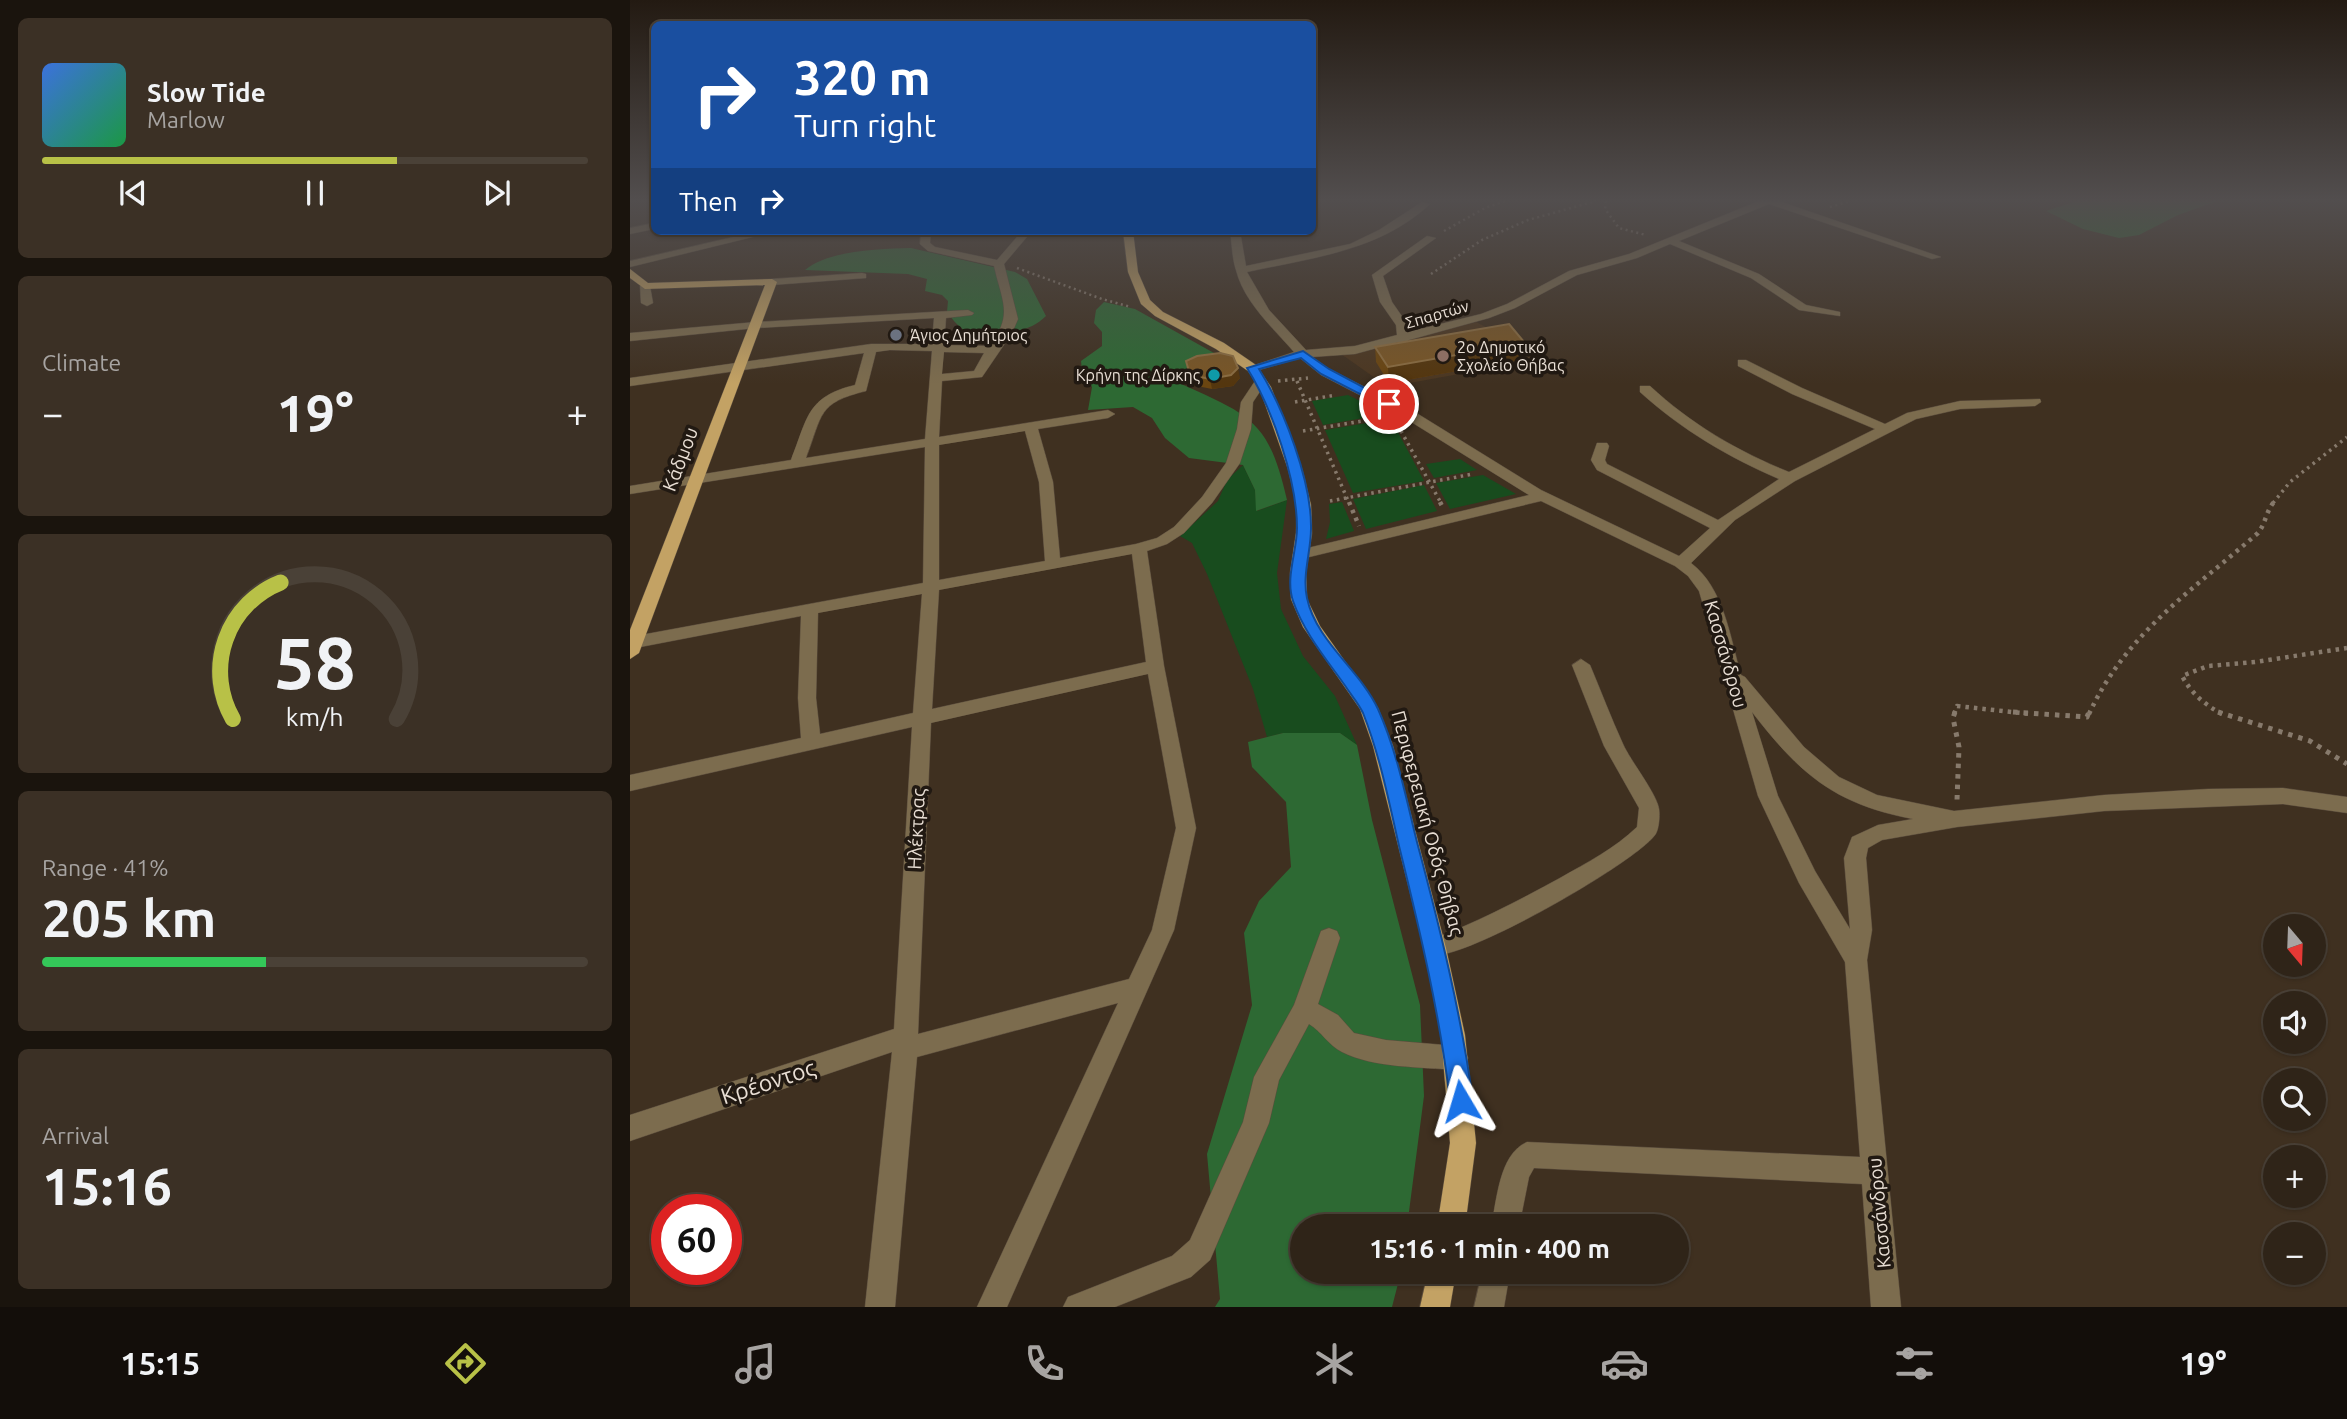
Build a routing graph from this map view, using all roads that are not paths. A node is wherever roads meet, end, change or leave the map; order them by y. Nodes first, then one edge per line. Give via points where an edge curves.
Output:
1 (991, 262) edge
2 (1132, 262) edge
3 (1240, 262) edge
4 (1281, 262) edge
5 (1395, 262) edge
6 (1612, 262) edge
7 (1720, 262) edge
8 (999, 264) joint
9 (1241, 271) junction
10 (630, 272) edge
11 (862, 276) dead end
12 (772, 282) junction
13 (645, 286) junction
14 (647, 303) dead end
15 (968, 313) dead end
16 (940, 314) junction
17 (1836, 314) dead end
18 (756, 325) junction
19 (630, 337) edge
20 (1403, 340) junction
21 (871, 348) junction
22 (937, 349) junction
23 (992, 350) junction
24 (1303, 354) junction
25 (1742, 363) dead end
26 (737, 367) junction
27 (1252, 368) junction
28 (935, 378) junction
29 (1261, 381) junction
30 (630, 382) edge
31 (1645, 389) dead end
32 (2035, 402) dead end
33 (1108, 414) dead end
34 (1030, 426) junction
35 (1886, 429) junction
36 (932, 441) junction
37 (1602, 446) dead end
38 (797, 462) junction
39 (1790, 478) junction
40 (694, 480) junction
41 (630, 490) edge
42 (1544, 496) junction
43 (1720, 527) junction
44 (1139, 548) junction
45 (1301, 554) junction
46 (1681, 563) junction
47 (1052, 564) junction
48 (931, 587) junction
49 (810, 610) junction
50 (631, 646) edge
51 (1155, 666) junction
52 (1581, 666) dead end
53 (1732, 673) junction
54 (922, 717) junction
55 (811, 742) junction
56 (630, 783) edge
57 (2347, 805) edge
58 (1957, 819) junction
59 (1329, 938) dead end
60 (1435, 948) junction
61 (1856, 960) junction
62 (1136, 988) junction
63 (1304, 1009) junction
64 (906, 1043) junction
65 (1456, 1058) junction
66 (630, 1128) edge
67 (1875, 1171) junction
68 (1453, 1214) edge
69 (1508, 1214) edge
70 (1440, 1284) edge
71 (1494, 1284) edge
72 (880, 1307) edge
73 (992, 1307) edge
74 (1078, 1307) edge
75 (1435, 1307) edge
76 (1489, 1307) edge
77 (1886, 1307) edge

1 - 8 street
2 - 27 main road, Περιφερειακή Οδός Θήβας via 1149,307
3 - 9 street, Κασσάνδρου
4 - 9 street
5 - 20 street via 1377,275 1386,302 1402,325
6 - 20 street, Σπαρτών via 1573,273 1485,316
7 - 17 street via 1755,276 1803,308
8 - 23 street via 1012,319
9 - 24 street, Κασσάνδρου via 1265,312
10 - 13 main road
11 - 12 street
12 - 13 main road
12 - 18 main road, Κάδμου
13 - 14 street
15 - 16 street
16 - 18 street
16 - 22 street, Ηλέκτρας
18 - 19 street
18 - 26 main road, Κάδμου
20 - 24 street, Σπαρτών via 1355,351
21 - 22 street via 906,345
21 - 26 street
21 - 38 street via 861,388 835,394 820,405
22 - 23 street
22 - 28 street, Ηλέκτρας
23 - 28 street via 975,376
24 - 27 street, Σπαρτών
24 - 42 street, Κασσάνδρου via 1325,372 1413,417
25 - 35 street
26 - 30 street
26 - 40 main road, Κάδμου
27 - 29 main road, Περιφερειακή Οδός Θήβας
28 - 36 street, Ηλέκτρας
29 - 44 street via 1247,402 1236,456 1207,500 1179,530
29 - 45 main road, Περιφερειακή Οδός Θήβας via 1304,505
31 - 39 street via 1705,437
32 - 35 street via 1928,410
33 - 34 street
34 - 36 street
34 - 47 street via 1046,482
35 - 39 street
36 - 38 street
36 - 48 street, Ηλέκτρας
37 - 43 street via 1598,460 1602,467
38 - 40 street
39 - 43 street
40 - 41 street
40 - 50 main road, Κάδμου
42 - 45 street
42 - 46 street, Κασσάνδρου
43 - 46 street
44 - 47 street
44 - 51 street
45 - 60 main road, Περιφερειακή Οδός Θήβας via 1299,599 1312,627 1369,708 1384,746
46 - 53 street, Κασσάνδρου via 1707,590
47 - 48 street
48 - 49 street
48 - 54 street, Ηλέκτρας
49 - 50 street
49 - 55 street via 807,698
51 - 54 street
51 - 62 street via 1186,828 1163,930
52 - 60 street via 1614,746 1649,808 1647,830 1624,852 1513,915
53 - 58 street via 1816,771 1839,787 1870,802
53 - 61 street, Κασσάνδρου via 1768,796 1807,877
54 - 55 street
54 - 64 street, Ηλέκτρας
55 - 56 street
57 - 58 street via 2283,796 2208,797
58 - 61 street via 1878,833 1859,843 1855,858 1861,930
59 - 63 street
60 - 65 main road, Περιφερειακή Οδός Θήβας
61 - 67 street, Κασσάνδρου
62 - 64 street, Κρέοντος
62 - 73 street
63 - 65 street via 1329,1023 1347,1043 1386,1052
63 - 74 street via 1268,1077 1256,1123 1200,1250 1181,1268
64 - 66 street, Κρέοντος
64 - 72 street, Ηλέκτρας
65 - 68 main road, Περιφερειακή Οδός Θήβας via 1463,1143
67 - 69 street via 1527,1155 1516,1173
67 - 77 street, Κασσάνδρου
70 - 75 main road
71 - 76 street

